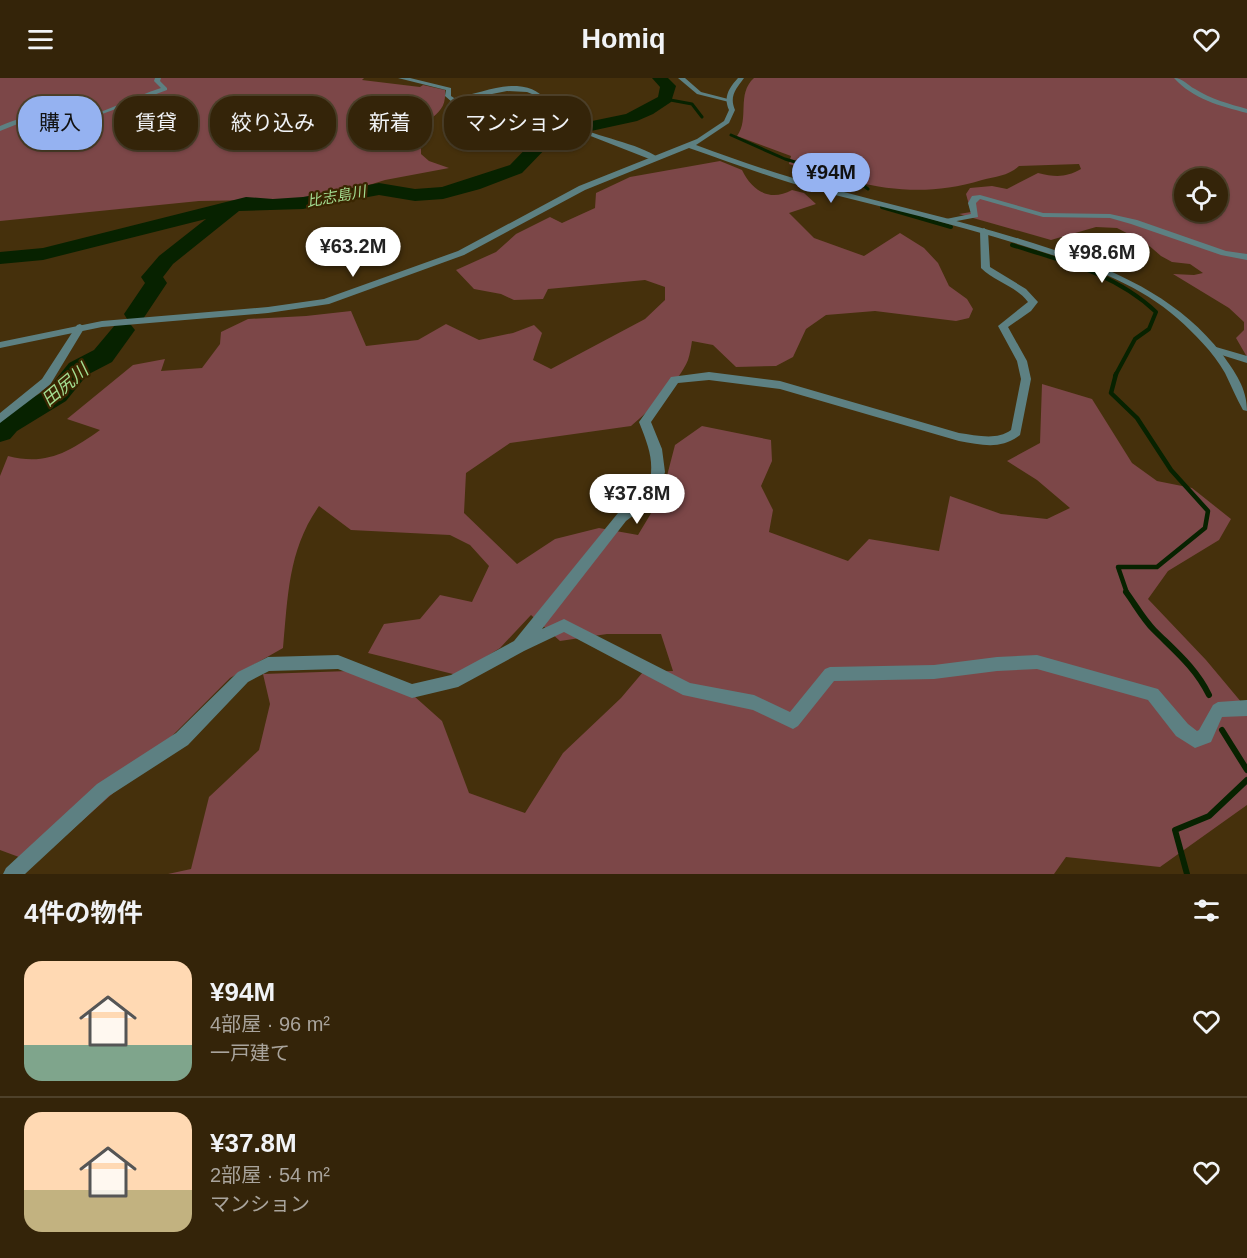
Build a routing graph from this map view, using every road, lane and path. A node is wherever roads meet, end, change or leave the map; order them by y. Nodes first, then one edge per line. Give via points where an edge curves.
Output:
1 (158, 78) edge
2 (401, 78) edge
3 (681, 78) edge
4 (741, 78) edge
5 (1177, 78) edge
6 (729, 100) junction
7 (1247, 111) edge
8 (0, 129) edge
9 (688, 145) junction
10 (656, 158) junction
11 (949, 221) junction
12 (984, 231) junction
13 (1247, 257) edge
14 (80, 327) junction
15 (0, 345) edge
16 (1216, 350) junction
17 (1247, 360) edge
18 (1247, 407) edge
19 (0, 419) edge
20 (519, 646) junction
21 (1247, 708) edge
22 (12, 874) edge

1 - 8 street via 165,89 97,115 74,120 33,117
2 - 10 street via 449,89 452,100 502,88 529,91 542,98 567,125
3 - 6 street via 699,93
4 - 6 street via 731,90
5 - 7 street via 1206,98
6 - 9 street via 732,110 724,126
9 - 10 street
9 - 11 street via 790,180
10 - 14 street via 555,201 461,253 326,302
11 - 12 street
11 - 13 street via 975,215 972,203 981,197 1043,215 1110,216
12 - 16 street via 1076,259 1125,280 1164,303
12 - 20 street via 986,268 995,277 1021,288 1033,302 1030,309 1003,326 1022,361 1026,379 1016,432 1006,440 984,441 780,385 709,376 675,380 645,422 656,449 659,472 654,494 622,517
14 - 15 street
14 - 19 street via 46,382
16 - 17 street
16 - 18 street
20 - 21 street via 564,625 688,690 754,703 793,722 830,674 934,672 1037,662 1153,694 1195,740 1205,736 1218,710
20 - 22 street via 453,682 412,691 338,662 268,664 243,677 182,739 103,790

